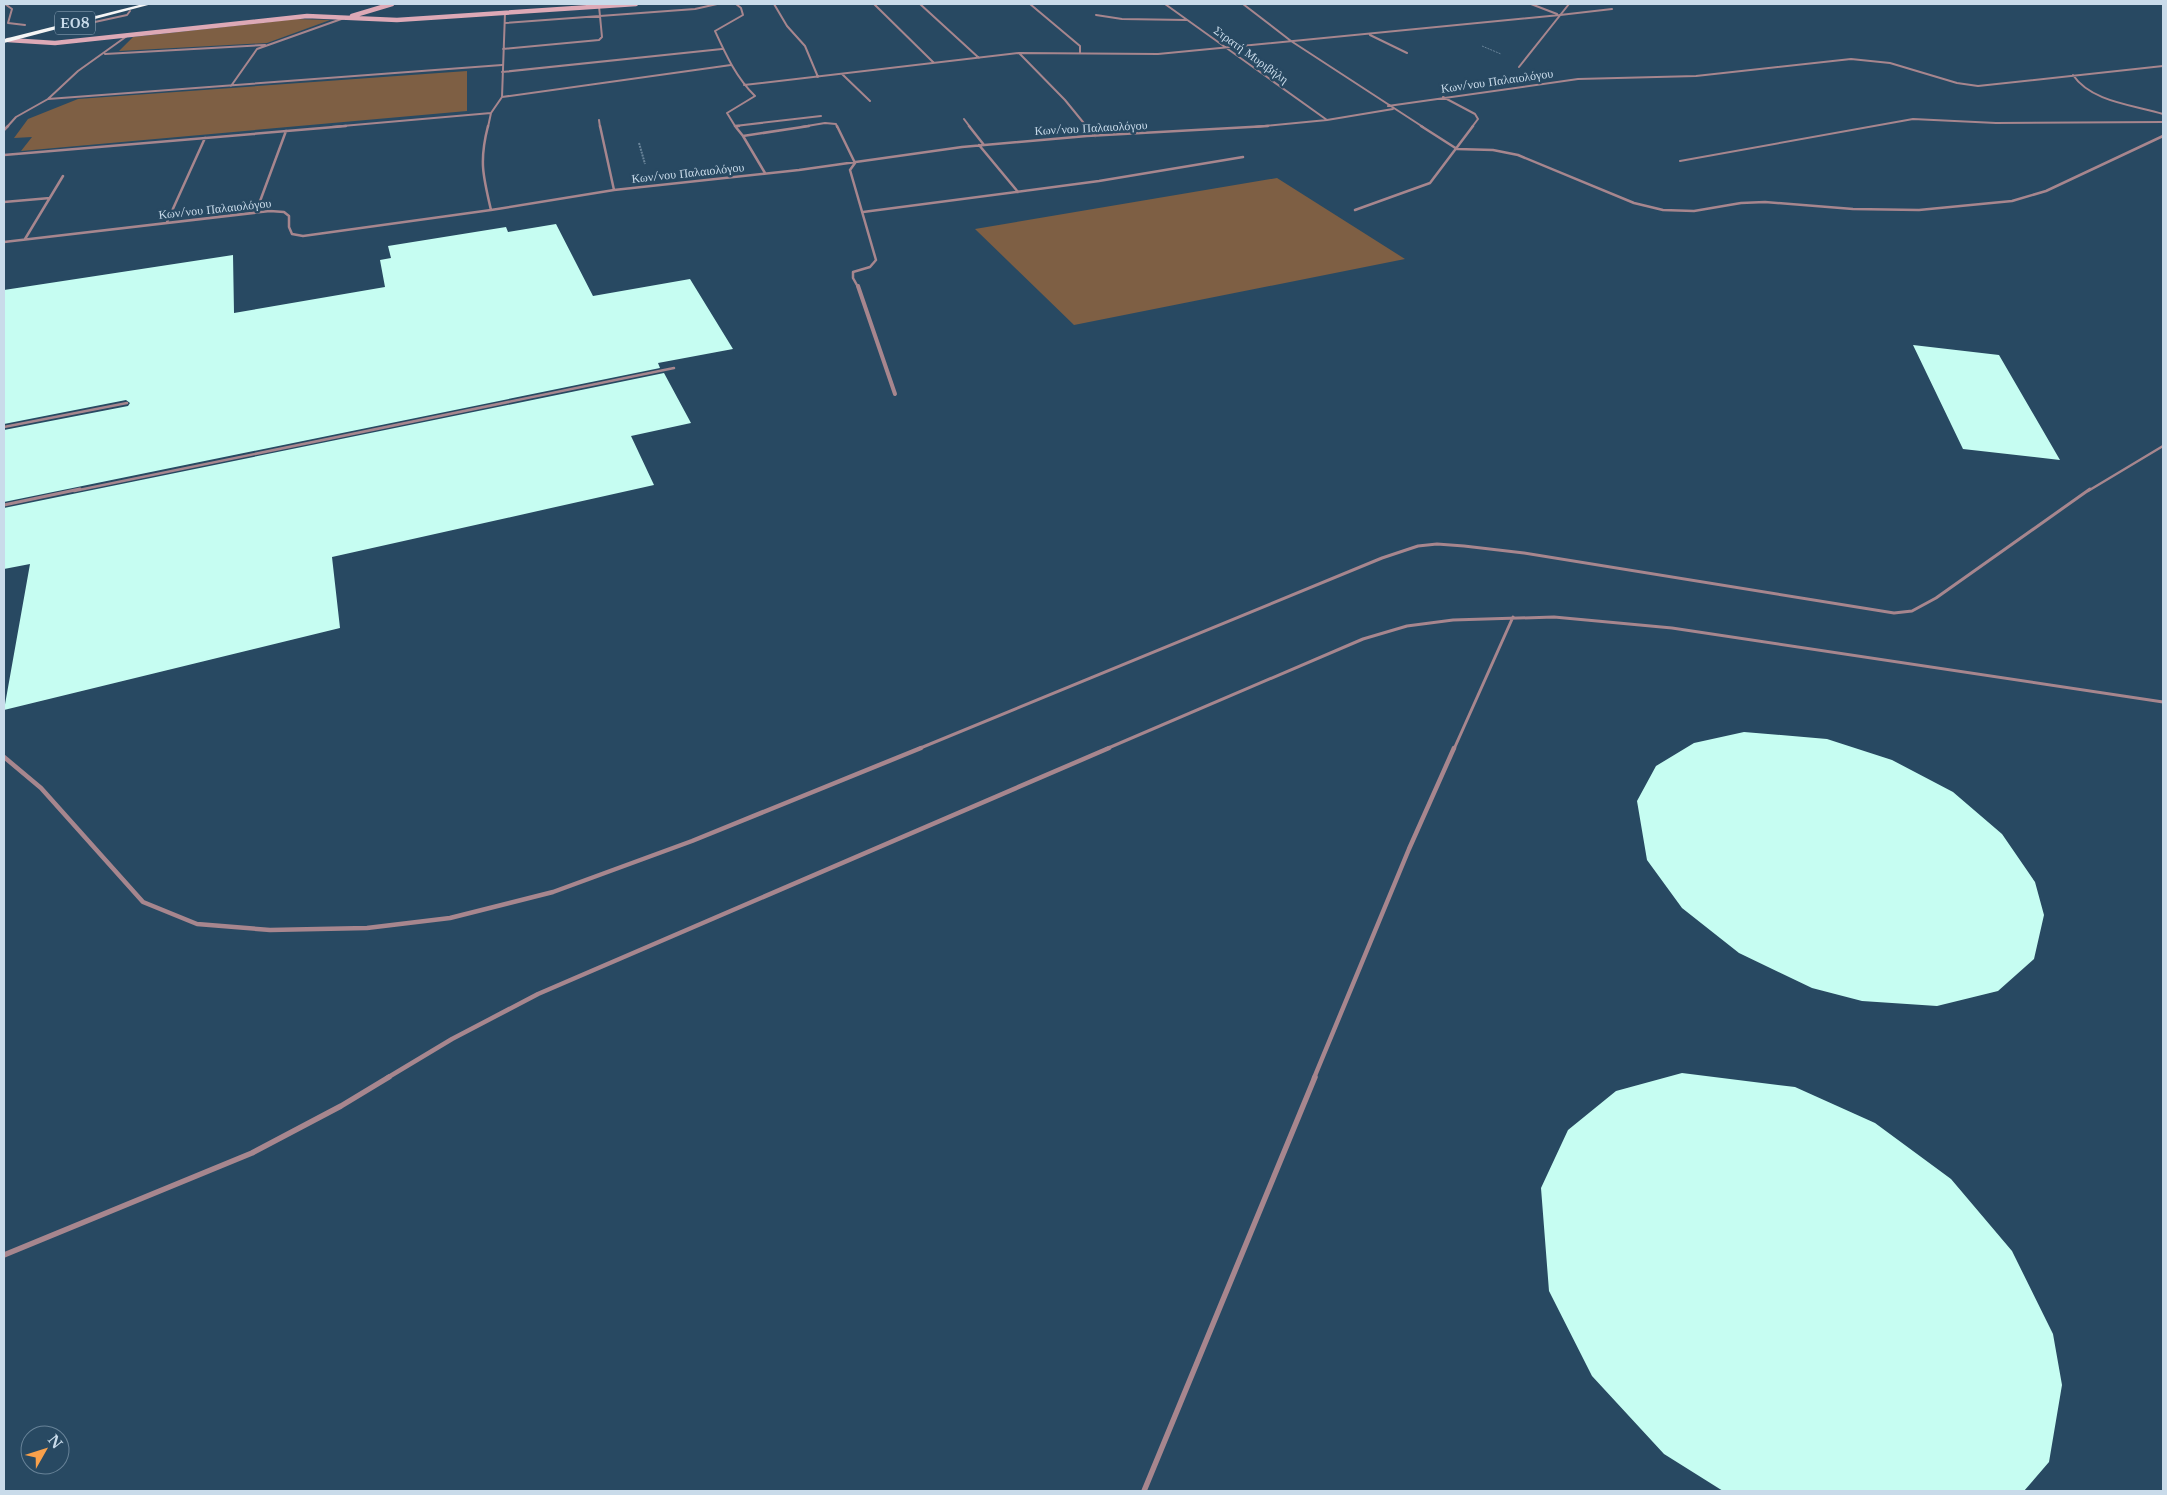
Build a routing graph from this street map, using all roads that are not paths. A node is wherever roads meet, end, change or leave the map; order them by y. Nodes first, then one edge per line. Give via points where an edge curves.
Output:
1 (5, 4) edge
2 (149, 4) edge
3 (392, 4) edge
4 (551, 4) edge
5 (636, 4) edge
6 (717, 4) edge
7 (736, 4) edge
8 (774, 4) edge
9 (874, 4) edge
10 (920, 4) edge
11 (1030, 4) edge
12 (1165, 4) edge
13 (1243, 4) edge
14 (1532, 4) edge
15 (1569, 4) edge
16 (599, 6) junction
17 (1612, 9) dead end
18 (555, 10) junction
19 (130, 11) dead end
20 (505, 13) junction
21 (1096, 15) dead end
22 (1560, 15) junction
23 (601, 16) junction
24 (347, 17) junction
25 (1187, 20) junction
26 (34, 23) dead end
27 (505, 23) junction
28 (25, 25) junction
29 (81, 25) dead end
30 (4, 31) edge
31 (1370, 34) junction
32 (127, 36) junction
33 (6, 41) edge
34 (1291, 41) junction
35 (265, 45) junction
36 (1226, 48) junction
37 (503, 49) junction
38 (722, 49) junction
39 (1080, 53) junction
40 (1407, 53) dead end
41 (104, 54) junction
42 (1019, 54) junction
43 (979, 58) junction
44 (934, 63) junction
45 (502, 65) junction
46 (731, 65) junction
47 (2163, 66) edge
48 (1519, 67) dead end
49 (502, 72) junction
50 (842, 74) junction
51 (2073, 75) junction
52 (818, 77) junction
53 (744, 85) junction
54 (231, 86) junction
55 (502, 97) junction
56 (1443, 97) junction
57 (48, 99) junction
58 (870, 101) dead end
59 (1388, 106) junction
60 (1393, 109) junction
61 (491, 113) junction
62 (2163, 114) edge
63 (821, 116) dead end
64 (964, 119) dead end
65 (599, 120) dead end
66 (1327, 120) junction
67 (4, 122) edge
68 (10, 122) junction
69 (2163, 122) edge
70 (735, 126) junction
71 (4, 130) edge
72 (286, 131) junction
73 (743, 136) junction
74 (1095, 136) junction
75 (2163, 136) edge
76 (205, 138) junction
77 (980, 145) junction
78 (984, 145) junction
79 (1457, 149) junction
80 (4, 154) edge
81 (1244, 157) dead end
82 (1680, 160) dead end
83 (855, 163) junction
84 (766, 173) junction
85 (62, 176) dead end
86 (614, 190) junction
87 (1018, 192) junction
88 (50, 198) junction
89 (4, 202) edge
90 (491, 210) junction
91 (1355, 210) dead end
92 (256, 212) junction
93 (862, 212) junction
94 (167, 222) junction
95 (25, 239) junction
96 (4, 242) edge
97 (674, 368) dead end
98 (895, 394) dead end
99 (127, 403) dead end
100 (4, 427) edge
101 (2163, 446) edge
102 (4, 505) edge
103 (1513, 617) junction
104 (2163, 702) edge
105 (4, 757) edge
106 (4, 1255) edge
107 (1144, 1491) edge

1 - 28 lane via 12,10 8,23
2 - 33 highway, ΕΟ8
3 - 24 street
4 - 18 street
5 - 16 street
6 - 23 street via 695,9
7 - 38 street via 743,15 715,31
8 - 52 street via 787,26 805,46
9 - 44 street
10 - 43 street
11 - 39 street via 1080,46
12 - 25 street, Στρατή Μυριβήλη
13 - 34 street
14 - 22 street
15 - 22 street
16 - 18 street
16 - 23 street
17 - 22 lane
18 - 20 street
19 - 29 lane via 128,15
20 - 24 street via 397,20
20 - 27 street
21 - 25 street via 1122,19
22 - 31 street
22 - 48 street
23 - 27 street
23 - 37 street via 598,25 602,37 595,41
24 - 32 street via 290,17
24 - 35 street
25 - 36 street, Στρατή Μυριβήλη
26 - 28 highway, ΕΟ8
27 - 37 street
28 - 30 highway, ΕΟ8
31 - 34 street
31 - 40 street
32 - 33 street via 55,43
32 - 41 street
34 - 36 street
34 - 59 street
35 - 41 street
35 - 54 street via 252,52
36 - 39 street via 1158,54
36 - 66 street, Στρατή Μυριβήλη
37 - 45 street
38 - 46 street
38 - 49 street
39 - 42 street
41 - 57 street via 78,71
42 - 43 street
42 - 74 street
43 - 44 street
44 - 50 street
45 - 49 street
45 - 54 street
46 - 53 street
46 - 55 street
47 - 51 street, Κων/νου Παλαιολόγου
49 - 55 street
50 - 52 street
50 - 58 street
51 - 56 street, Κων/νου Παλαιολόγου via 1978,86 1960,84 1887,62 1853,59 1696,76 1578,79
51 - 62 street via 2080,85 2095,93
52 - 53 street
53 - 70 street via 755,96 727,112
54 - 57 street
55 - 61 street
56 - 59 street, Κων/νου Παλαιολόγου
56 - 79 street via 1475,114 1478,119
57 - 68 street
59 - 60 street
60 - 66 street, Κων/νου Παλαιολόγου
60 - 79 street
61 - 72 street
61 - 90 street via 482,150 482,170
63 - 70 street
64 - 78 street
65 - 86 street
66 - 74 street, Κων/νου Παλαιολόγου
67 - 68 street
68 - 71 street
69 - 82 lane via 1996,123 1913,119
70 - 73 street
72 - 76 street
72 - 92 street
73 - 83 street via 836,124
73 - 84 street
74 - 78 street, Κων/νου Παλαιολόγου
75 - 79 street via 2033,196 1959,208 1919,210 1765,202 1694,211 1663,210 1634,203 1518,155 1493,150
76 - 80 street
76 - 94 street
77 - 78 street, Κων/νου Παλαιολόγου
77 - 83 street, Κων/νου Παλαιολόγου
77 - 87 street
79 - 91 street via 1430,183
81 - 87 street
83 - 84 street, Κων/νου Παλαιολόγου
83 - 93 street via 850,170
84 - 86 street, Κων/νου Παλαιολόγου
85 - 88 street
86 - 90 street, Κων/νου Παλαιολόγου
87 - 93 street
88 - 89 street
88 - 95 street
90 - 92 street, Κων/νου Παλαιολόγου via 303,236 292,234 290,216 284,212
92 - 94 street, Κων/νου Παλαιολόγου
93 - 98 street via 876,260 870,267 853,272 853,278
94 - 95 street, Κων/νου Παλαιολόγου
95 - 96 street, Κων/νου Παλαιολόγου
97 - 102 lane
99 - 100 lane
101 - 105 lane via 2081,495 1936,598 1912,611 1894,613 1524,553 1437,544 1418,546 692,841 553,892 450,918 368,928 270,930 197,924 143,902 42,788
103 - 104 lane via 1554,617 1672,628
103 - 106 lane via 1407,626 1363,639 538,994 252,1153
103 - 107 lane via 1409,849

